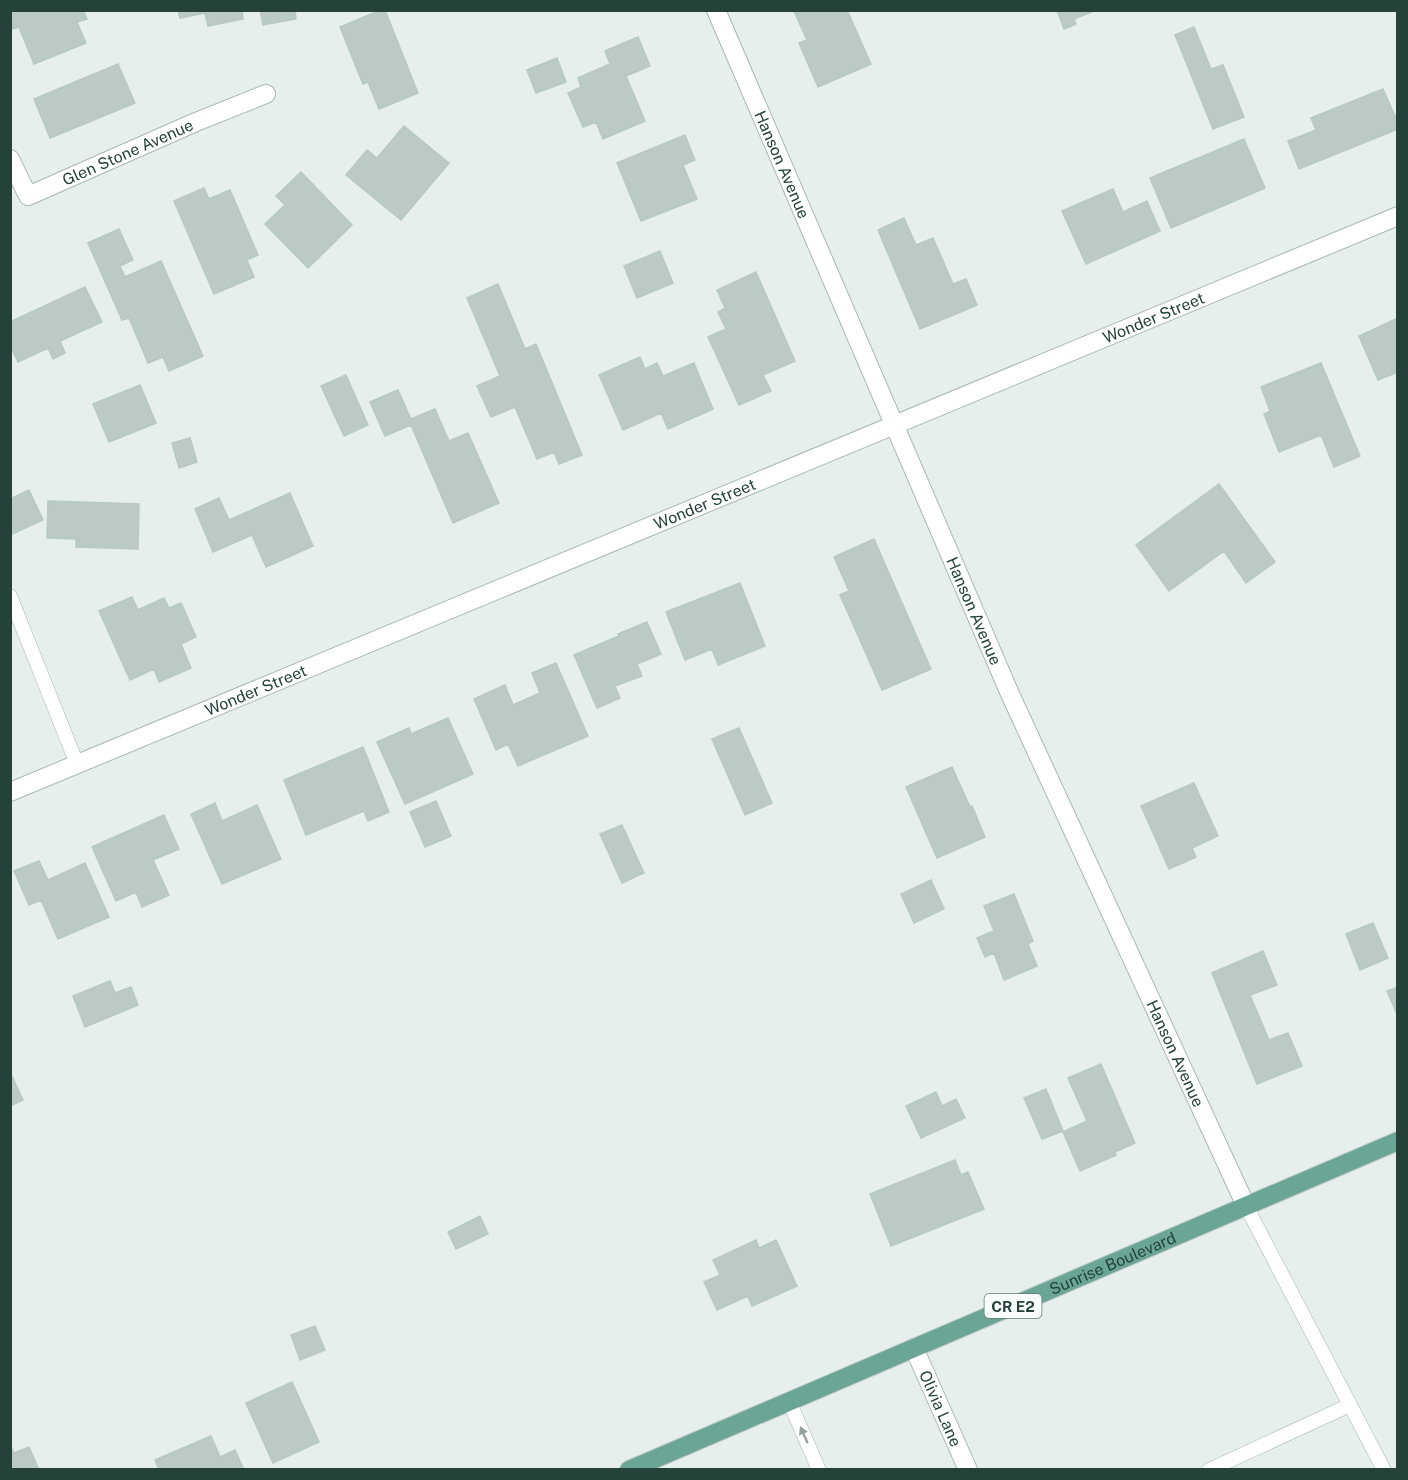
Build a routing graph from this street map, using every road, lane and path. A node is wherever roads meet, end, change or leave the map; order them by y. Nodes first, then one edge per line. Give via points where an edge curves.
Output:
1 (716, 10) edge
2 (266, 94) dead end
3 (10, 159) edge
4 (1398, 216) edge
5 (894, 425) junction
6 (10, 596) edge
7 (77, 764) junction
8 (10, 792) edge
9 (1398, 1140) edge
10 (1246, 1206) junction
11 (914, 1348) junction
12 (789, 1401) junction
13 (1350, 1405) junction
14 (629, 1470) edge
15 (819, 1470) edge
16 (968, 1470) edge
17 (1209, 1470) edge
18 (1384, 1470) edge

1 - 5 street, Hanson Avenue
2 - 3 street, Glen Stone Avenue via 28,196
4 - 5 street, Wonder Street
5 - 7 street, Wonder Street
5 - 10 street, Hanson Avenue via 1010,694
6 - 7 lane
7 - 8 street, Wonder Street
9 - 10 main road, Sunrise Boulevard / CR E2
10 - 11 main road, Sunrise Boulevard / CR E2
10 - 13 lane
11 - 12 main road, Sunrise Boulevard / CR E2
11 - 16 street, Olivia Lane
12 - 14 main road, Sunrise Boulevard / CR E2
15 -> 12 lane
13 - 17 lane
13 - 18 lane

